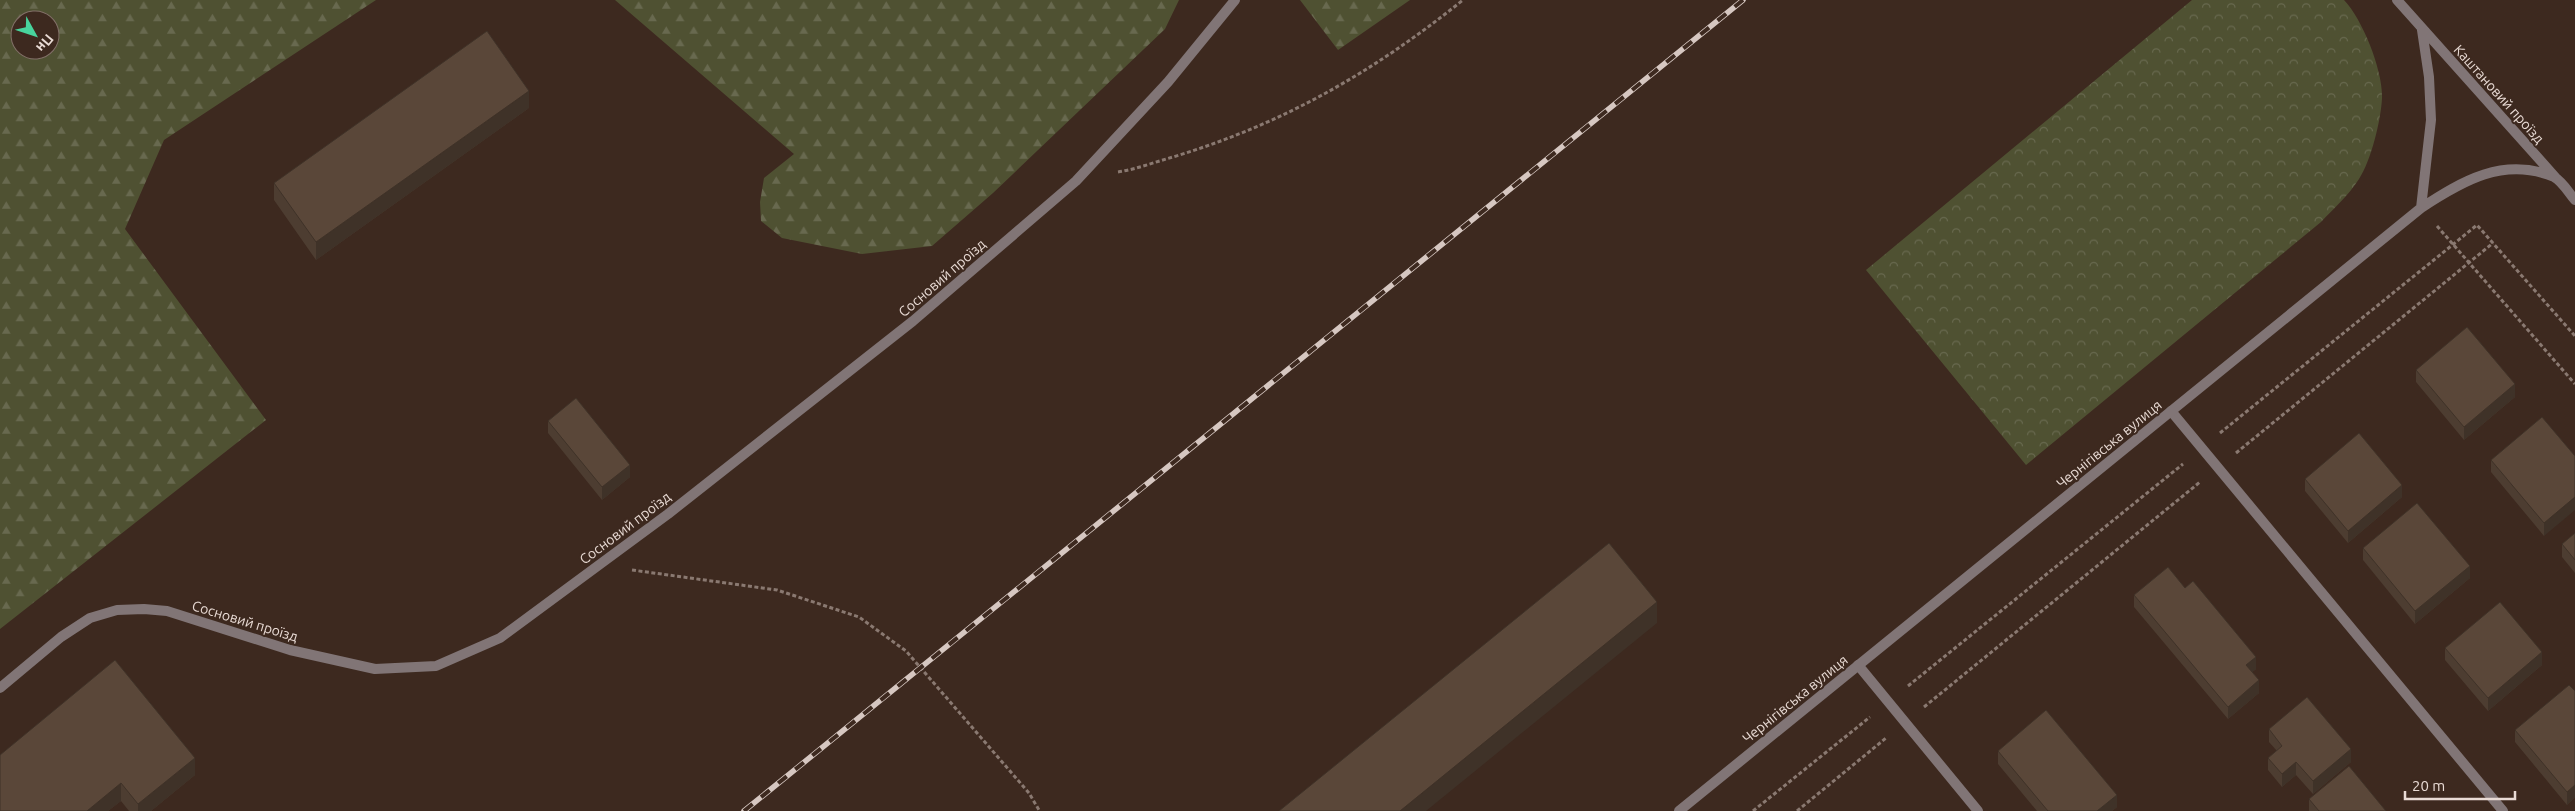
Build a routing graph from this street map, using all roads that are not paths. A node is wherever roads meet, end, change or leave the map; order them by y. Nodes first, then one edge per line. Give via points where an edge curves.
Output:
1 (1235, 0) edge
2 (2397, 0) edge
3 (2422, 29) junction
4 (2556, 178) junction
5 (2575, 200) edge
6 (2421, 208) junction
7 (2171, 411) junction
8 (1858, 665) junction
9 (0, 688) edge
10 (1679, 811) edge
11 (1978, 811) edge
12 (2503, 811) edge

1 - 9 street, Сосновий проїзд via 1168,82 1076,181 913,321 668,514 500,638 436,666 375,669 290,650 167,612 117,610 90,618 61,637
2 - 3 street, Каштановий проїзд
3 - 4 street, Каштановий проїзд
3 - 6 street via 2431,120
4 - 5 street
4 - 6 street, Чернігівська вулиця via 2512,169 2487,173 2463,181
6 - 7 street, Чернігівська вулиця
7 - 8 street, Чернігівська вулиця
7 - 12 street
8 - 10 street, Чернігівська вулиця
8 - 11 street

